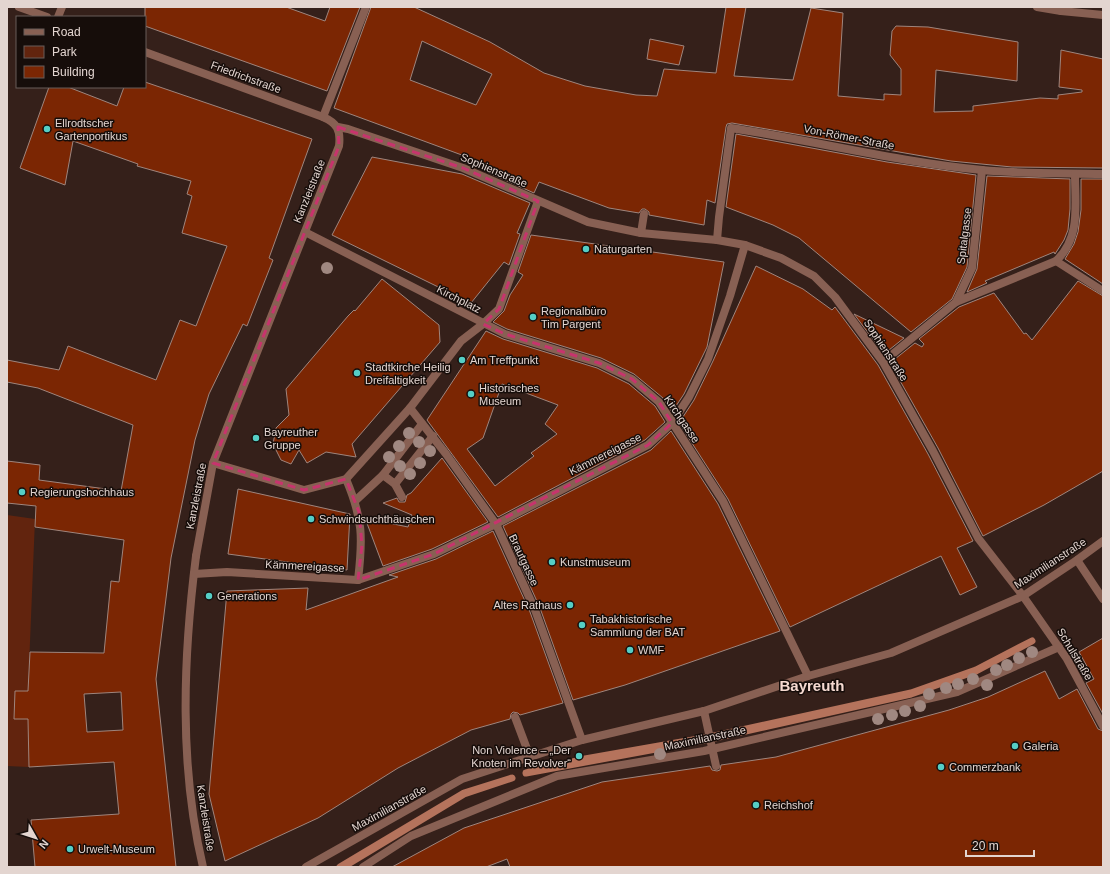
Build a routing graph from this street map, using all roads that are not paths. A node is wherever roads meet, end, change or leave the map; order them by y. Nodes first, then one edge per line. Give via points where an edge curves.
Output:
1 (19, 7) edge
2 (366, 7) edge
3 (1037, 7) edge
4 (1061, 9) edge
5 (1103, 15) edge
6 (44, 16) edge
7 (146, 52) edge
8 (323, 116) junction
9 (338, 127) junction
10 (982, 170) junction
11 (1075, 174) junction
12 (1103, 174) edge
13 (538, 201) junction
14 (644, 214) dead end
15 (305, 232) junction
16 (641, 233) junction
17 (717, 240) junction
18 (745, 245) junction
19 (1056, 261) junction
20 (1103, 291) edge
21 (956, 302) junction
22 (483, 324) junction
23 (883, 362) junction
24 (410, 408) junction
25 (672, 423) junction
26 (422, 424) junction
27 (433, 436) junction
28 (213, 463) junction
29 (383, 475) junction
30 (346, 479) junction
31 (395, 484) junction
32 (402, 497) dead end
33 (355, 501) junction
34 (496, 524) junction
35 (1103, 541) edge
36 (1077, 560) junction
37 (194, 574) junction
38 (358, 580) junction
39 (1023, 596) junction
40 (1103, 599) edge
41 (1059, 647) junction
42 (808, 676) junction
43 (704, 710) junction
44 (515, 717) dead end
45 (1103, 726) edge
46 (582, 740) junction
47 (712, 749) junction
48 (530, 757) junction
49 (716, 766) dead end
50 (201, 866) edge
51 (306, 867) edge
52 (363, 867) edge

1 - 6 street
2 - 8 street
3 - 4 street
4 - 5 street
7 - 8 street, Friedrichstraße
8 - 9 street, Friedrichstraße
9 - 13 street, Sophienstraße via 463,168
9 - 15 street, Kanzleistraße via 339,146
10 - 11 street, Von-Römer-Straße
10 - 17 street, Von-Römer-Straße via 894,153 731,128
10 - 21 street, Spitalgasse via 972,268
11 - 12 street, Von-Römer-Straße
11 - 19 street via 1074,234 1062,256
13 - 16 street, Sophienstraße via 588,222
13 - 22 street via 499,308
14 - 16 street
15 - 22 street, Kirchplatz
15 - 28 street, Kanzleistraße
16 - 17 street, Sophienstraße
17 - 18 street, Sophienstraße
18 - 23 street, Sophienstraße via 781,258 814,276 835,296
18 - 25 street, Kämmereigasse via 708,359 689,397
19 - 20 street
19 - 21 street, Spitalgasse
21 - 23 street, Spitalgasse
22 - 24 street, Kirchplatz via 460,341
22 - 25 street, Kirchgasse via 505,334 598,363 632,380 659,402
23 - 39 street, Sophienstraße via 978,538
24 - 26 street, Brautgasse
24 - 30 street, Kirchplatz
25 - 34 street, Kämmereigasse via 648,445
25 - 42 street, Kirchgasse via 723,501
26 - 27 street, Brautgasse
26 - 29 street
27 - 31 street
27 - 34 street, Brautgasse
28 - 30 street via 304,490
28 - 37 street, Kanzleistraße
29 - 31 street
29 - 33 street
30 - 33 street
31 - 32 street
33 - 38 street via 359,512 362,545
34 - 38 street, Kämmereigasse via 436,558
34 - 46 street, Brautgasse via 535,610
35 - 36 street, Maximilianstraße
36 - 39 street, Maximilianstraße
36 - 40 street
37 - 38 street, Kämmereigasse via 227,572
37 - 50 street, Kanzleistraße via 184,702 191,806
39 - 41 street, Schulstraße
39 - 42 street, Maximilianstraße via 891,653
41 - 45 street, Schulstraße via 1068,659
41 - 47 street, Maximilianstraße via 957,692
42 - 43 street, Maximilianstraße
43 - 46 street, Maximilianstraße
43 - 47 street
44 - 48 street
46 - 48 street, Maximilianstraße
47 - 49 street
47 - 52 street, Maximilianstraße via 557,776 411,836
48 - 51 street, Maximilianstraße via 462,779

